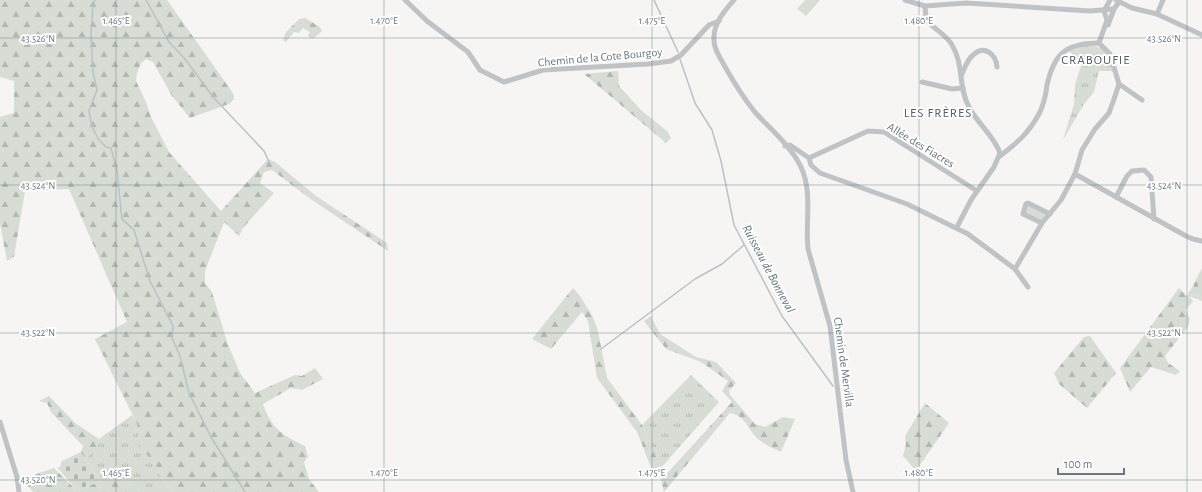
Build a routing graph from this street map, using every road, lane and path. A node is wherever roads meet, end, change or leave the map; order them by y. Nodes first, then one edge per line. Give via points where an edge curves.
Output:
1 (405, 0) edge
2 (734, 0) edge
3 (905, 0) edge
4 (1110, 0) edge
5 (1163, 0) edge
6 (1117, 1) edge
7 (925, 6) junction
8 (1114, 9) junction
9 (1104, 10) junction
10 (1157, 14) junction
11 (719, 21) junction
12 (1202, 35) edge
13 (1099, 43) junction
14 (997, 67) dead end
15 (962, 77) junction
16 (922, 82) dead end
17 (1119, 84) junction
18 (963, 88) junction
19 (1142, 100) dead end
20 (785, 146) junction
21 (1000, 156) junction
22 (809, 158) junction
23 (1075, 174) junction
24 (977, 191) junction
25 (1116, 197) junction
26 (1050, 214) junction
27 (1154, 219) junction
28 (1042, 223) junction
29 (957, 228) junction
30 (1202, 241) edge
31 (1015, 269) junction
32 (1028, 287) dead end
33 (0, 422) edge
34 (6, 438) junction
35 (0, 443) edge
36 (19, 492) edge
37 (853, 492) edge

1 - 11 street, Chemin de la Cote Bourgoy via 427,21 468,52 480,70 504,82 543,70 671,61 681,55 709,25
2 - 11 street
3 - 7 street
4 - 9 street
5 - 10 street
6 - 8 street
6 - 10 street via 1132,8
7 - 9 street via 966,3
7 - 15 street via 926,19 953,46
8 - 9 street
8 - 13 street
9 - 13 street via 1107,20
10 - 12 street
11 - 20 street, Chemin de Mervilla via 714,36 718,54 744,99
13 - 17 street via 1110,54
13 - 21 street via 1077,44 1060,55 1051,67 1040,111 1021,140
14 - 15 street via 994,56 982,50 966,63
15 - 18 street
16 - 18 street via 938,87
17 - 19 street
17 - 23 street via 1109,113 1082,150
18 - 21 street via 968,107 997,145
20 - 22 street via 790,145
20 - 37 street, Chemin de Mervilla via 800,166 808,192 806,237 830,326 846,460
21 - 24 street
22 - 24 street, Allée des Fiacres via 868,131 884,132
22 - 29 street via 820,173 884,195
23 - 25 street
23 - 26 street
24 - 29 street
25 - 27 street
25 - 27 street via 1132,171 1144,170 1151,177
26 - 28 street
26 - 28 street via 1026,204 1023,214
27 - 30 street via 1193,240
28 - 31 street
29 - 31 street
31 - 32 street
33 - 34 street
34 - 35 street
34 - 36 street

